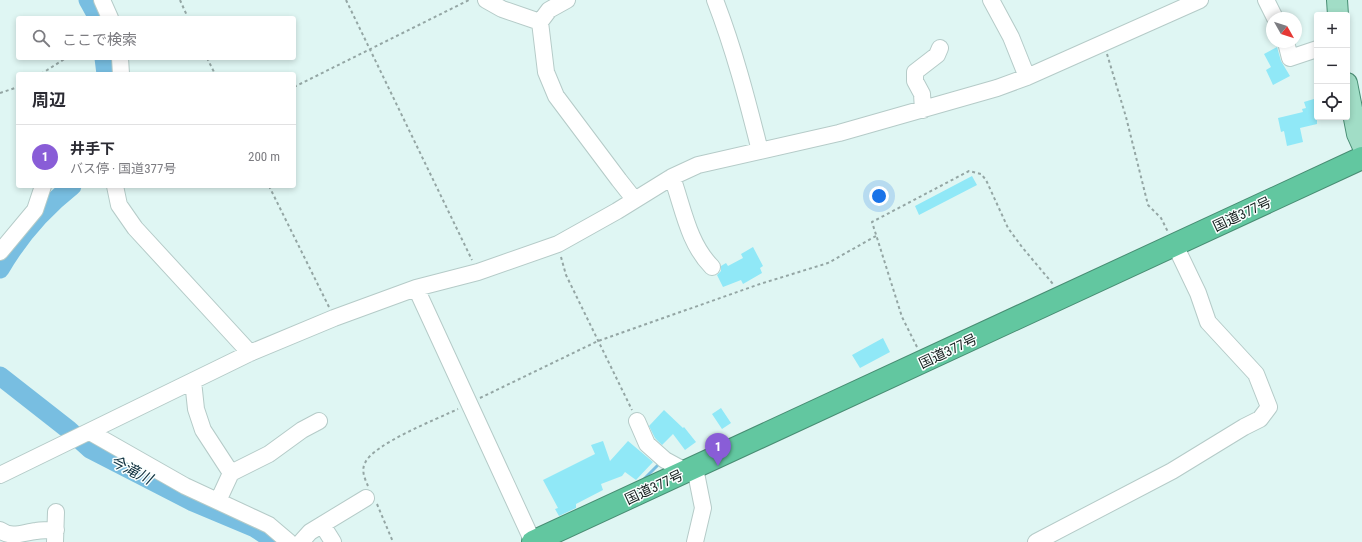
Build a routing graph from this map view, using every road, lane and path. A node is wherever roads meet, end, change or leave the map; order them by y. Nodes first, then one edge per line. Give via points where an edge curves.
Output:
1 (102, 0) edge
2 (180, 0) edge
3 (346, 0) edge
4 (469, 0) edge
5 (486, 0) edge
6 (567, 0) edge
7 (715, 0) edge
8 (991, 0) edge
9 (1200, 0) edge
10 (1266, 0) edge
11 (1337, 0) edge
12 (1272, 12) edge
13 (1338, 12) edge
14 (109, 16) edge
15 (187, 16) edge
16 (540, 22) junction
17 (1104, 42) junction
18 (940, 48) dead end
19 (1288, 48) edge
20 (370, 49) junction
21 (1314, 50) edge
22 (63, 60) edge
23 (120, 60) edge
24 (208, 60) edge
25 (44, 72) edge
26 (121, 72) edge
27 (214, 72) edge
28 (1027, 77) junction
29 (1347, 84) edge
30 (296, 86) edge
31 (16, 87) edge
32 (0, 93) edge
33 (923, 110) junction
34 (1362, 145) edge
35 (760, 151) junction
36 (1362, 158) edge
37 (672, 177) junction
38 (42, 188) edge
39 (115, 188) edge
40 (271, 188) edge
41 (634, 199) junction
42 (876, 236) junction
43 (558, 244) junction
44 (1175, 245) junction
45 (0, 252) edge
46 (712, 267) dead end
47 (478, 272) junction
48 (416, 288) junction
49 (1062, 298) junction
50 (334, 318) junction
51 (598, 342) junction
52 (250, 353) junction
53 (922, 363) junction
54 (193, 381) junction
55 (469, 403) junction
56 (637, 420) joint
57 (319, 421) dead end
58 (81, 436) junction
59 (691, 470) junction
60 (231, 473) junction
61 (0, 475) edge
62 (370, 496) junction
63 (218, 501) junction
64 (56, 512) dead end
65 (323, 526) junction
66 (0, 530) edge
67 (55, 536) edge
68 (289, 542) edge
69 (301, 542) edge
70 (333, 542) edge
71 (393, 542) edge
72 (533, 542) edge
73 (695, 542) edge
74 (1036, 542) edge

1 - 14 street
2 - 15 path
3 - 20 path
4 - 20 path
5 - 16 street via 502,9
6 - 16 street via 549,10
7 - 35 street via 744,83
8 - 28 street via 1011,37
9 - 17 street
10 - 12 street
11 - 13 main road
16 - 41 street via 546,72 556,96
17 - 28 street
17 - 44 path via 1148,204 1161,218
18 - 33 street via 937,56 916,72 915,81 922,94
19 - 21 street via 1290,58
20 - 30 path
20 - 47 path
22 - 25 path
23 - 26 street
24 - 27 path
28 - 33 street
29 - 34 main road via 1357,134
31 - 32 path
33 - 35 street
35 - 37 street via 698,165
36 - 44 highway, 国道377号
37 - 41 street
37 - 46 street via 688,230
38 - 45 street via 34,210
39 - 52 street via 119,204 135,228
40 - 50 path
41 - 43 street
42 - 49 path via 872,222 969,171 975,171 986,180 1008,228
42 - 51 path via 828,263 760,284
42 - 53 path via 902,317 914,338
43 - 47 street
43 - 51 path via 566,275
44 - 49 highway, 国道377号
44 - 74 street via 1198,293 1208,322 1256,374 1270,406 1260,419 1172,471
47 - 48 street
48 - 50 street
48 - 55 street
49 - 53 highway, 国道377号
50 - 52 street
51 - 55 path
51 - 56 path
52 - 54 street
53 - 59 highway, 国道377号
54 - 58 street
54 - 60 street via 196,409 203,430
55 - 62 path via 371,454 365,463 363,474
55 - 72 street
56 - 59 street via 647,444 665,460
57 - 60 street via 269,454
58 - 61 street
58 - 63 street
59 - 72 highway, 国道377号
59 - 73 street via 703,508
60 - 63 street
62 - 65 street
62 - 71 path
63 - 68 street via 269,525
64 - 67 street
65 - 69 street via 310,532
65 - 70 street
66 - 67 street via 5,534 22,535 36,530

